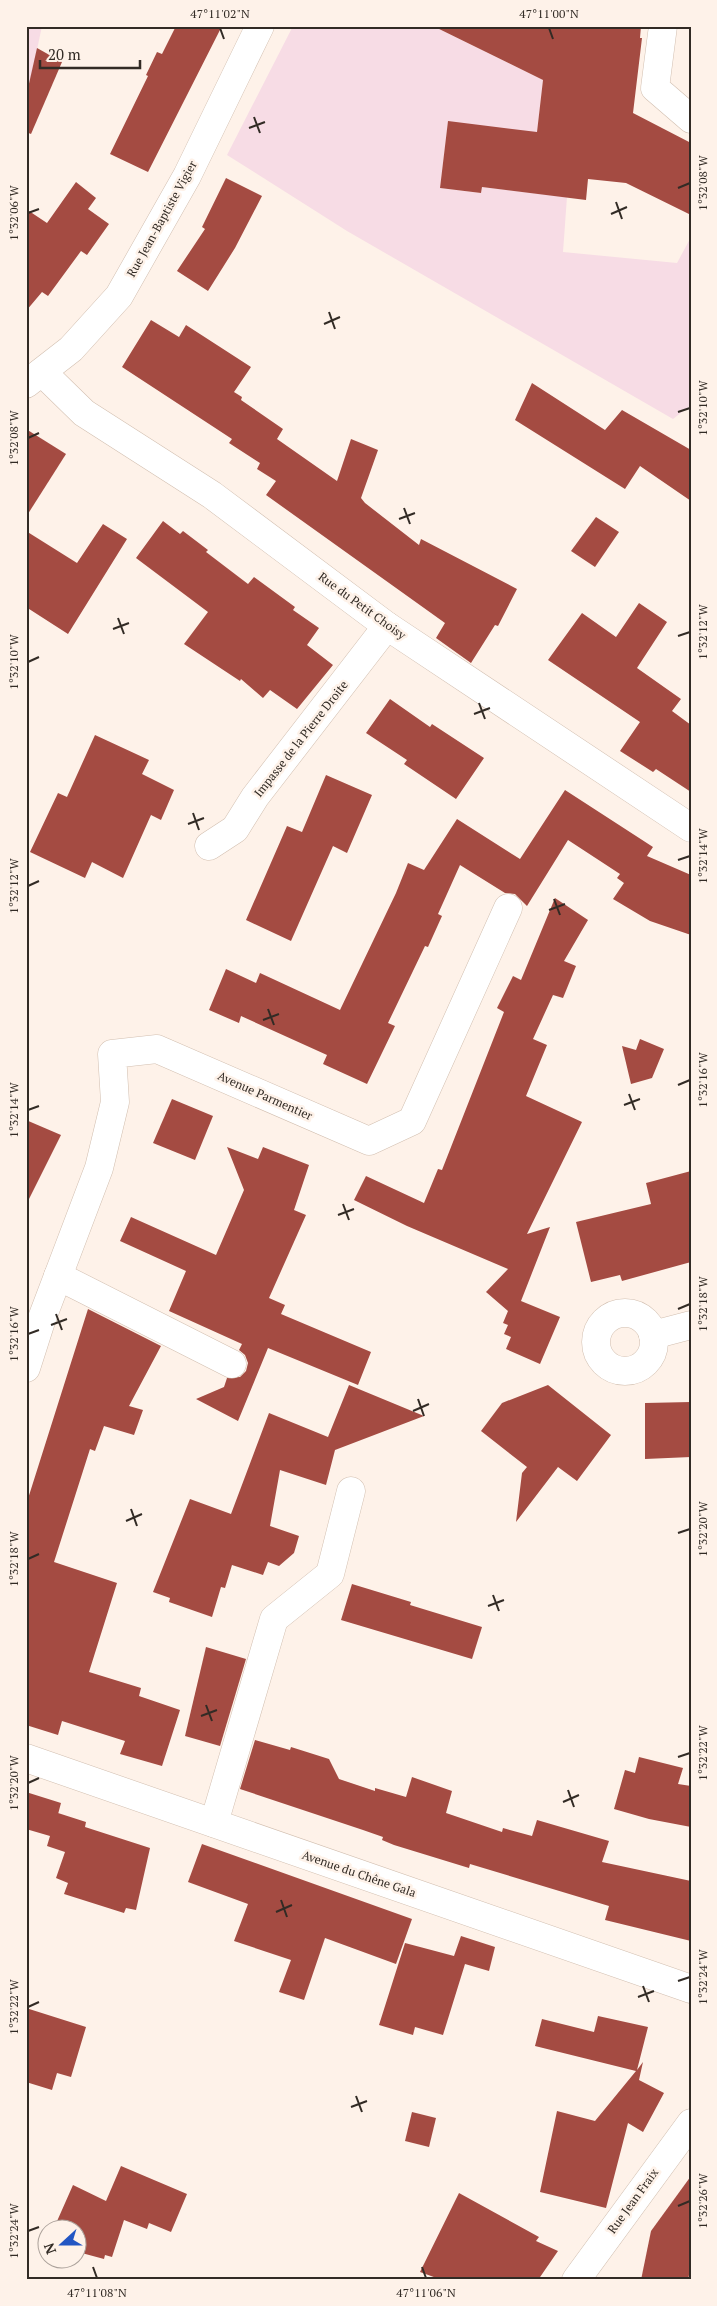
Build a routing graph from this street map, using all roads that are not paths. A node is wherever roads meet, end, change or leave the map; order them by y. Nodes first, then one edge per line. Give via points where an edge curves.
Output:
1 (260, 26) edge
2 (663, 26) edge
3 (691, 119) edge
4 (34, 378) edge
5 (387, 626) junction
6 (691, 828) edge
7 (209, 846) dead end
8 (508, 908) dead end
9 (58, 1276) junction
10 (691, 1325) edge
11 (654, 1335) dead end
12 (232, 1364) dead end
13 (26, 1368) edge
14 (351, 1491) dead end
15 (26, 1758) edge
16 (214, 1823) junction
17 (691, 1989) edge
18 (691, 2123) edge
19 (576, 2280) edge

1 - 4 street, Rue Jean-Baptiste Vigier via 187,176 119,296 72,349
2 - 3 street via 655,88
4 - 5 street, Rue du Petit Choisy via 212,495
5 - 6 street, Rue du Petit Choisy
5 - 7 street, Impasse de la Pierre Droite via 255,797 235,829
8 - 9 street, Avenue Parmentier via 412,1121 368,1141 157,1049 112,1054 116,1102 99,1168
9 - 12 street
9 - 13 street, Avenue Parmentier
10 - 11 street
14 - 16 street via 330,1574 274,1619
15 - 16 street, Avenue du Chêne Gala
16 - 17 street, Avenue du Chêne Gala
18 - 19 street, Rue Jean Fraix

